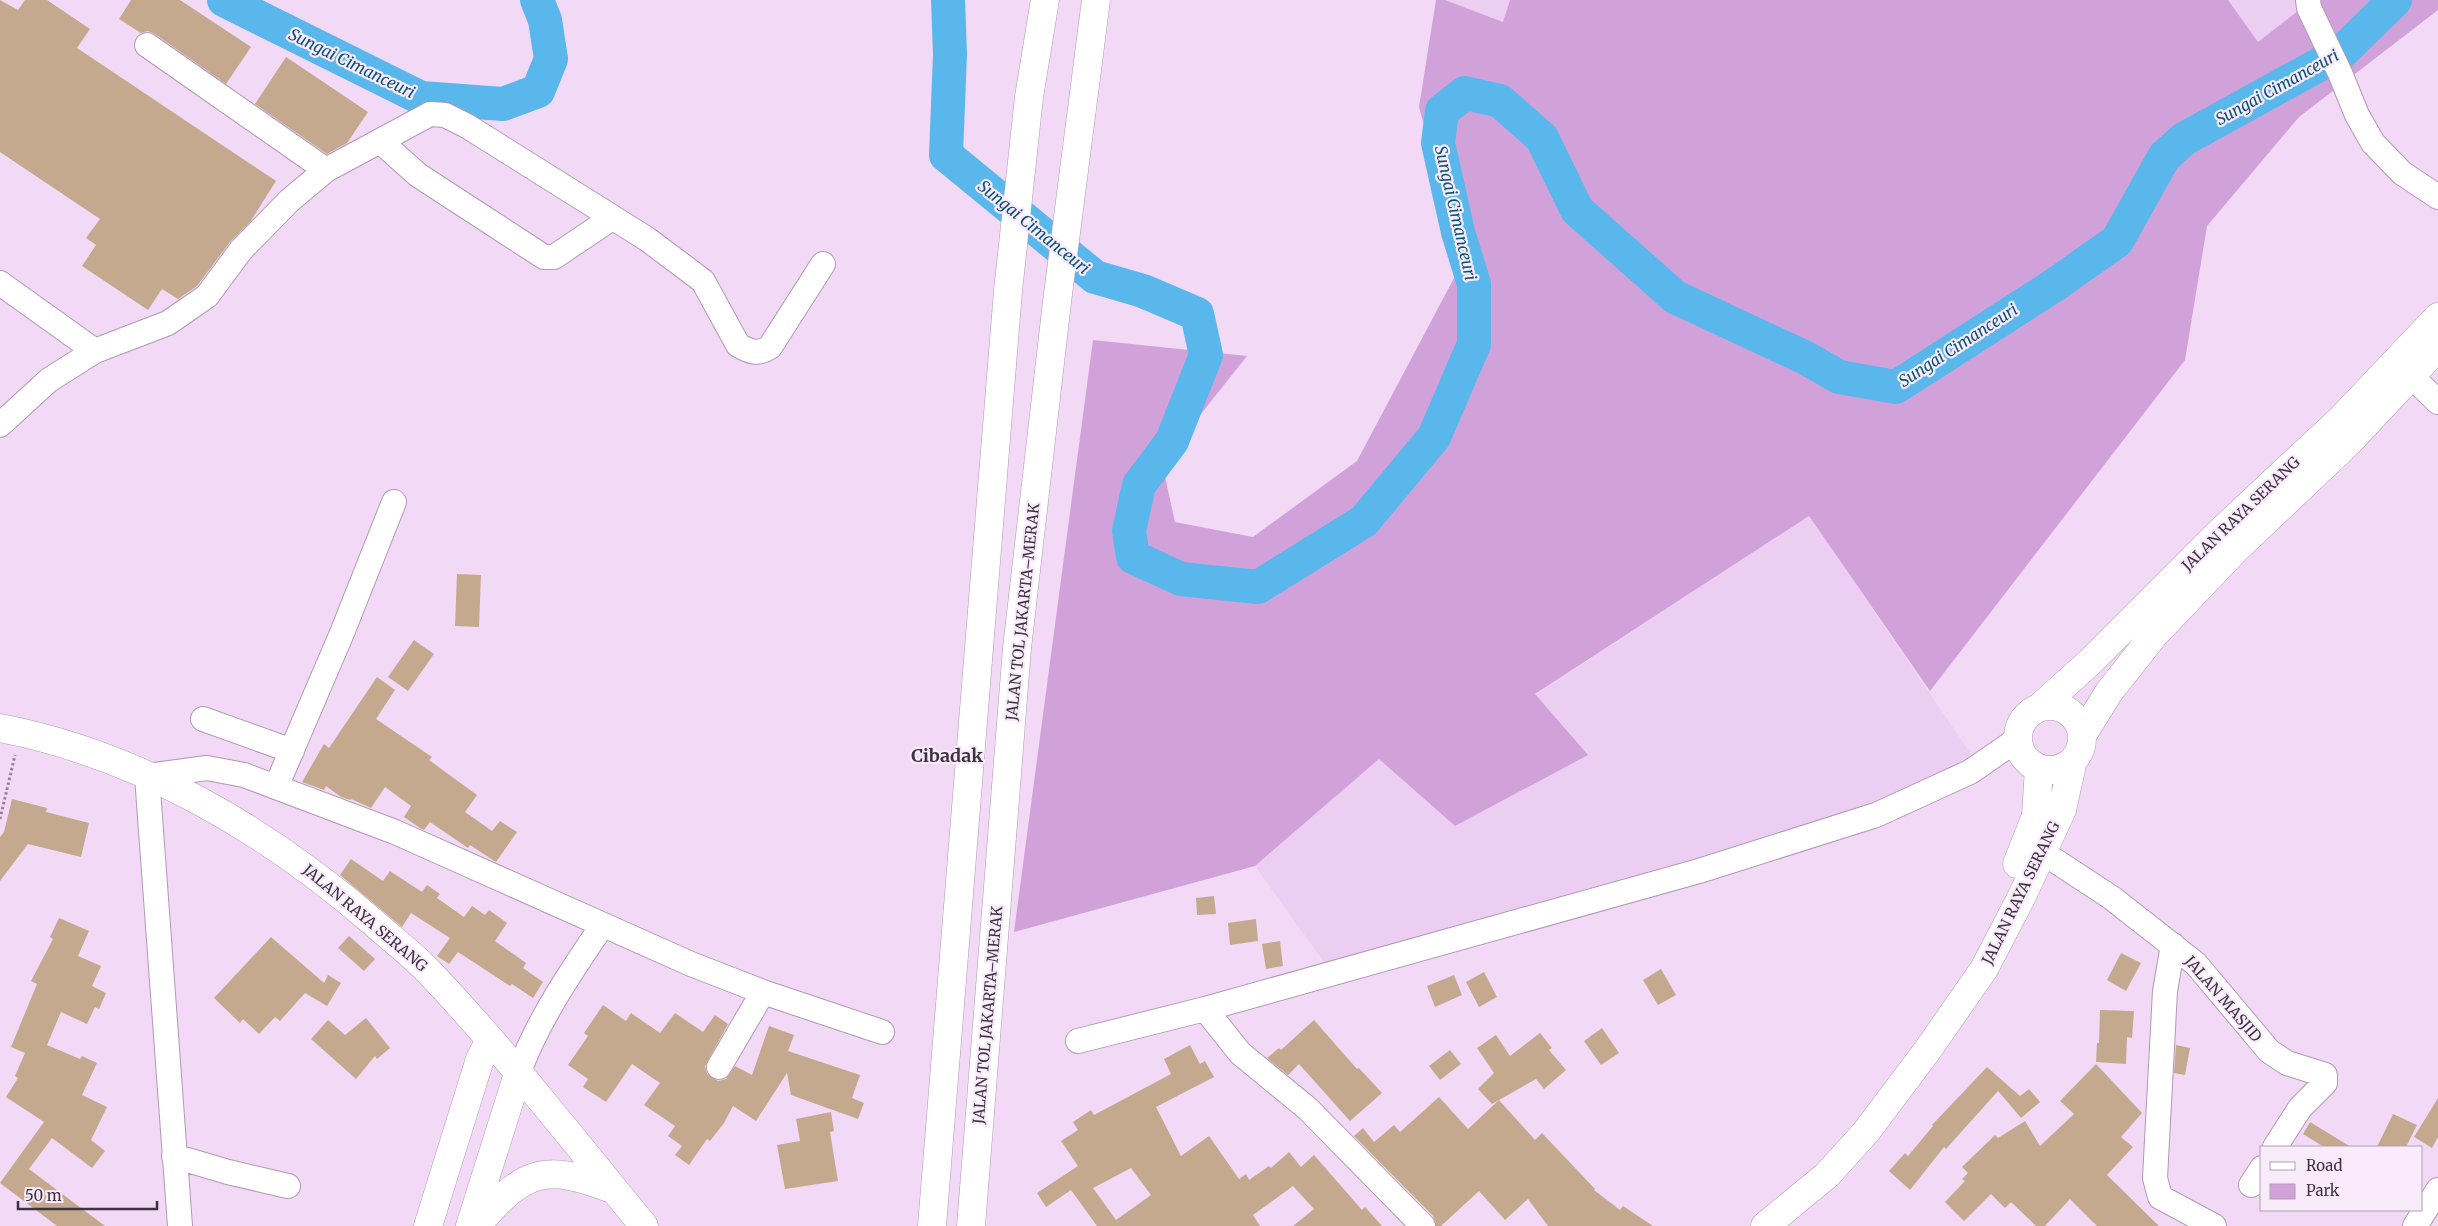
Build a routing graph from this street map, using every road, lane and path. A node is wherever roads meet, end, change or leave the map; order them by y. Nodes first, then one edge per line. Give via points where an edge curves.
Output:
1 (1045, 0) edge
2 (1096, 0) edge
3 (2308, 4) edge
4 (147, 45) dead end
5 (380, 141) junction
6 (326, 170) junction
7 (2438, 197) edge
8 (612, 218) junction
9 (823, 264) dead end
10 (0, 283) edge
11 (2438, 317) edge
12 (2438, 347) edge
13 (95, 351) junction
14 (2411, 376) junction
15 (2438, 402) edge
16 (0, 425) edge
17 (394, 502) dead end
18 (2228, 541) junction
19 (2040, 707) junction
20 (203, 719) dead end
21 (10, 730) edge
22 (2083, 734) junction
23 (2018, 739) junction
24 (292, 751) junction
25 (2073, 760) junction
26 (2039, 768) junction
27 (147, 776) junction
28 (276, 788) junction
29 (0, 820) edge
30 (2042, 852) junction
31 (602, 926) junction
32 (2173, 945) junction
33 (763, 992) junction
34 (1204, 1009) junction
35 (1950, 1018) junction
36 (882, 1032) dead end
37 (490, 1040) junction
38 (1078, 1040) dead end
39 (719, 1067) dead end
40 (518, 1074) junction
41 (2276, 1146) edge
42 (174, 1156) junction
43 (288, 1186) dead end
44 (613, 1189) junction
45 (2438, 1190) edge
46 (180, 1226) edge
47 (428, 1226) edge
48 (470, 1226) edge
49 (476, 1226) edge
50 (644, 1226) edge
51 (932, 1226) edge
52 (971, 1226) edge
53 (1423, 1226) edge
54 (1765, 1226) edge
55 (2214, 1226) edge
56 (2415, 1226) edge

1 - 51 highway via 1029,97 1008,291
2 - 52 highway, JALAN TOL JAKARTA–MERAK via 1057,302 1018,648
3 - 7 street via 2357,115 2374,143 2402,173
4 - 6 street
5 - 6 street
5 - 8 street via 430,114 445,116 467,126
5 - 8 street via 418,174 544,257 554,257
6 - 13 street via 289,201 241,250 208,296 168,323
8 - 9 street via 647,239 703,281 738,345 756,353 770,347
10 - 13 street
11 - 18 highway, JALAN RAYA SERANG
12 - 14 highway, JALAN RAYA SERANG
13 - 16 street via 49,380
14 - 15 street
14 - 18 highway, JALAN RAYA SERANG via 2348,443
17 - 24 street
18 - 19 highway, JALAN RAYA SERANG
18 - 22 highway, JALAN RAYA SERANG via 2109,692
19 - 22 highway via 2059,706 2068,710
19 - 23 highway via 2024,720
20 - 24 street
21 - 27 highway, JALAN RAYA SERANG via 99,755
21 - 29 path
22 - 25 highway via 2079,753
23 - 26 highway via 2024,757
23 - 34 street via 1970,772 1876,815 1699,870
24 - 28 street
25 - 26 highway via 2057,769
25 - 30 highway, JALAN RAYA SERANG via 2062,810
26 - 35 highway, JALAN RAYA SERANG via 2036,816 2027,842 1965,972
27 - 28 street via 207,768 244,776
27 - 37 highway, JALAN RAYA SERANG via 230,818 334,889 429,972
27 - 42 street
28 - 31 street via 395,832
30 - 32 street, JALAN MASJID via 2112,898
30 - 35 highway, JALAN RAYA SERANG via 1984,969
31 - 33 street
31 - 40 street via 546,1012
32 - 41 street, JALAN MASJID via 2196,964 2269,1051 2287,1063 2325,1075 2325,1083 2300,1108
32 - 55 street via 2165,991 2155,1178 2160,1197
33 - 36 street
33 - 39 street
34 - 38 street
34 - 53 street via 1240,1053 1308,1109
35 - 54 highway, JALAN RAYA SERANG via 1866,1132 1827,1175
37 - 40 highway, JALAN RAYA SERANG
37 - 47 highway via 480,1059
40 - 44 highway, JALAN RAYA SERANG
40 - 48 highway
42 - 43 street
42 - 46 street
44 - 49 highway via 581,1177 556,1173 534,1175 516,1186
44 - 50 highway, JALAN RAYA SERANG
45 - 56 street

